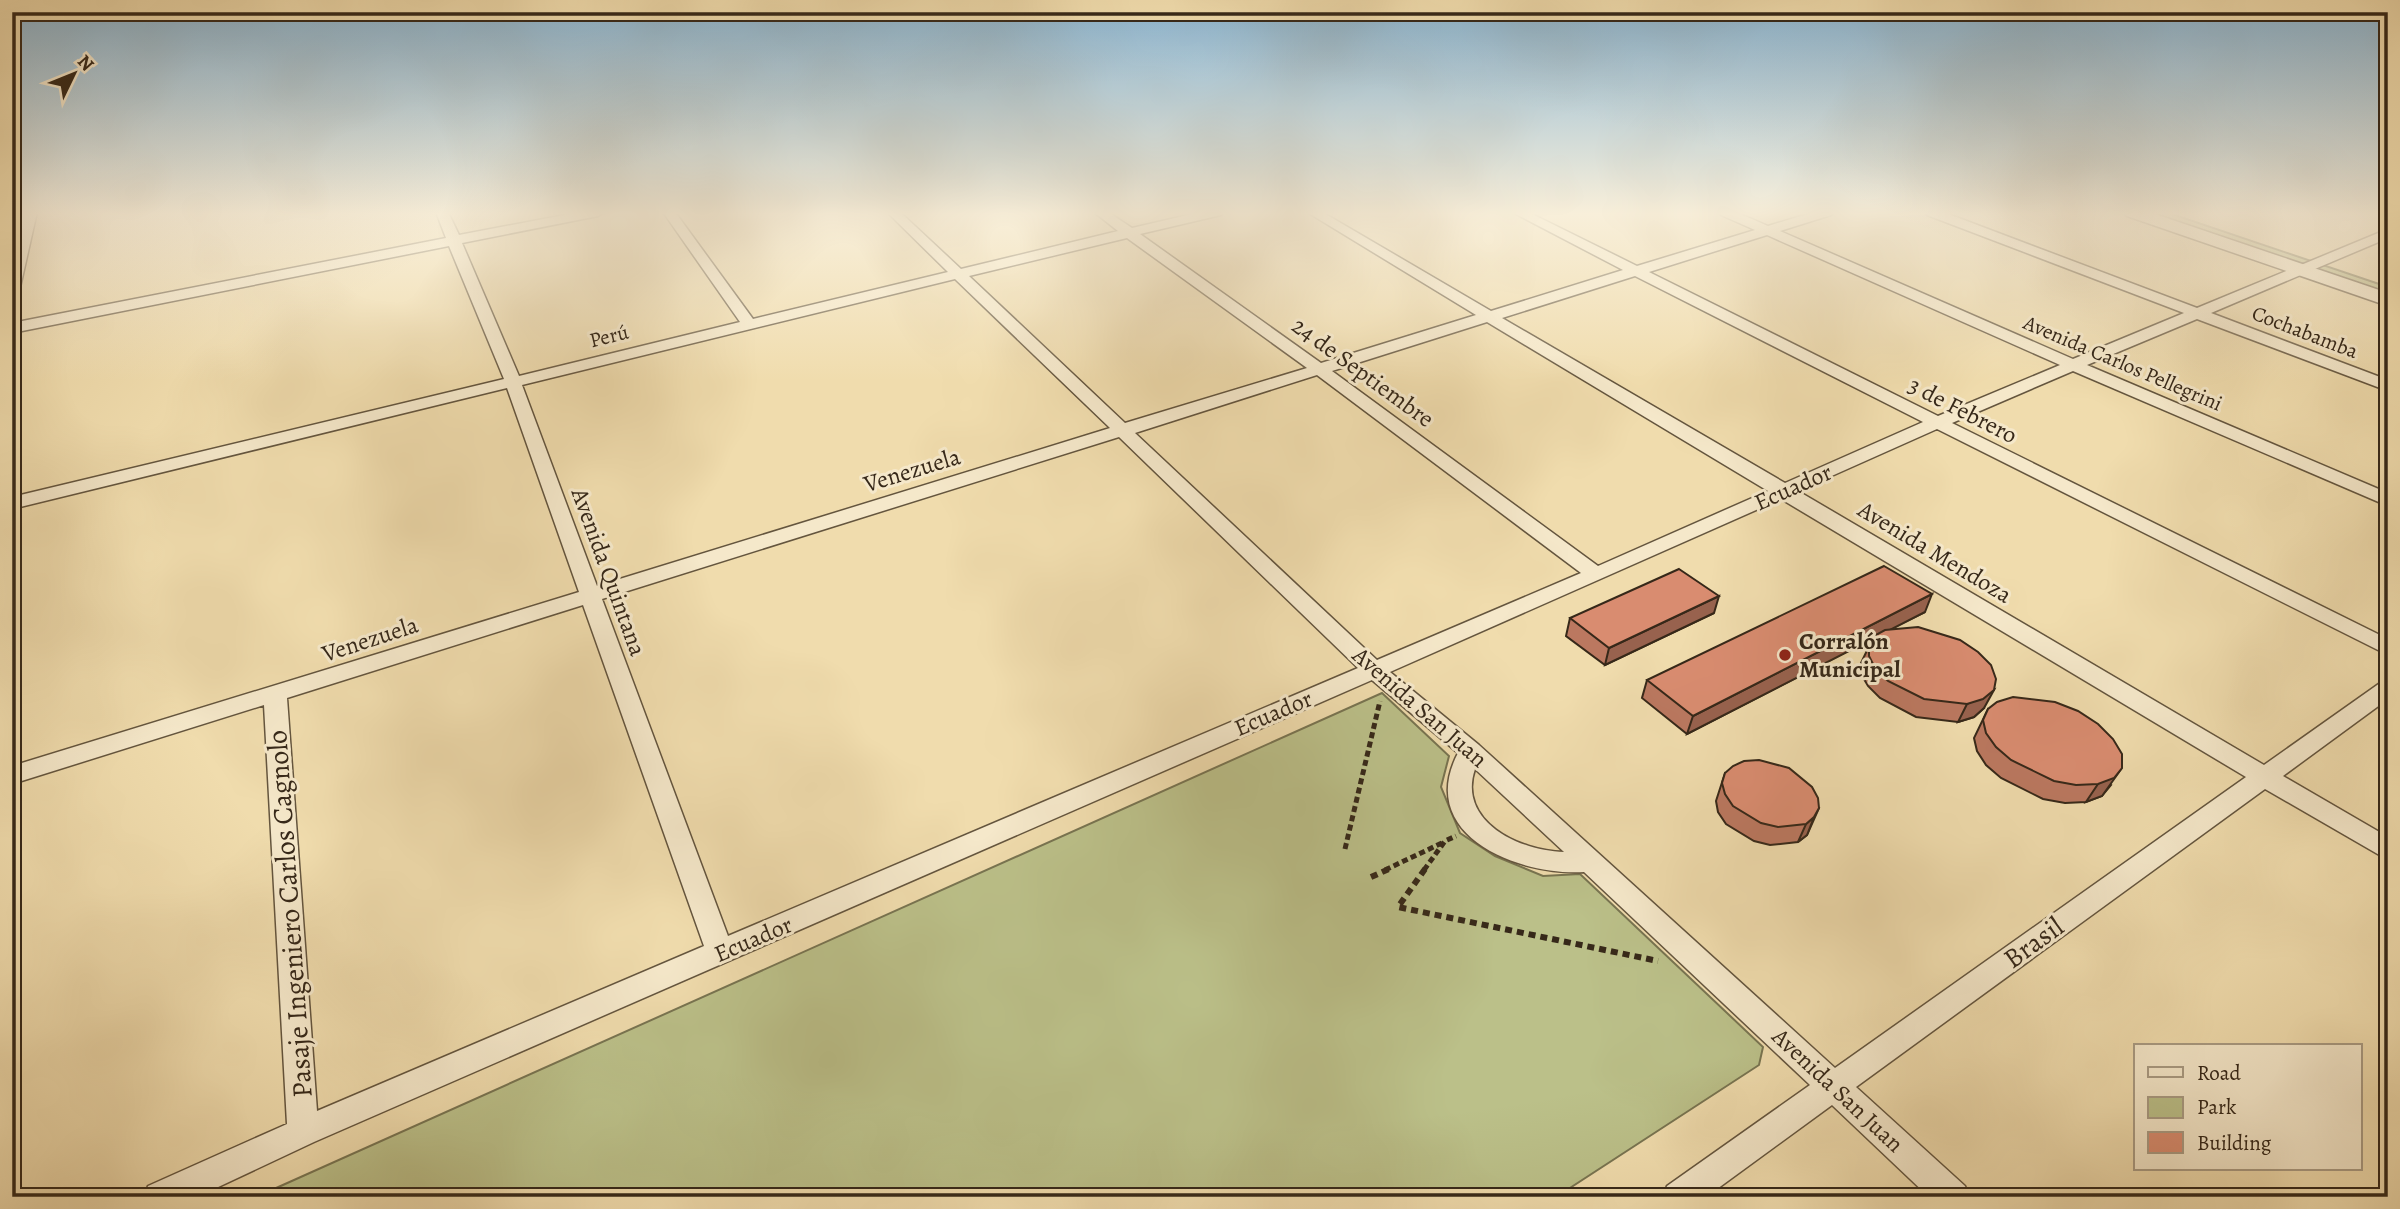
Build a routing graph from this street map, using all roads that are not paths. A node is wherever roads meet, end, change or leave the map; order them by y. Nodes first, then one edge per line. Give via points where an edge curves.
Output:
1 (17, 268) edge
2 (310, 268) edge
3 (464, 268) edge
4 (709, 268) edge
5 (951, 268) edge
6 (980, 268) edge
7 (1178, 268) edge
8 (1408, 268) edge
9 (1630, 268) edge
10 (1643, 268) edge
11 (1856, 268) edge
12 (2079, 268) edge
13 (2301, 268) edge
14 (2313, 268) edge
15 (2316, 268) edge
16 (1635, 271) junction
17 (957, 274) junction
18 (2388, 287) edge
19 (12, 292) edge
20 (2388, 300) edge
21 (2197, 314) junction
22 (1488, 316) junction
23 (748, 323) junction
24 (12, 328) edge
25 (2075, 366) junction
26 (1320, 369) junction
27 (513, 382) junction
28 (2388, 386) edge
29 (1936, 424) junction
30 (1124, 431) junction
31 (1782, 492) junction
32 (2388, 500) edge
33 (12, 503) edge
34 (1596, 575) junction
35 (590, 595) junction
36 (2388, 648) edge
37 (1373, 669) junction
38 (2388, 688) edge
39 (275, 695) junction
40 (1471, 751) junction
41 (12, 775) edge
42 (2264, 777) junction
43 (2388, 850) edge
44 (1591, 861) junction
45 (720, 953) junction
46 (1834, 1085) junction
47 (303, 1132) junction
48 (160, 1197) edge
49 (1679, 1197) edge
50 (1953, 1197) edge

1 - 19 street
2 - 24 street
3 - 27 street, Avenida Quintana
4 - 23 street
5 - 17 street, Avenida San Juan
6 - 17 street, Perú
7 - 26 street, 24 de Septiembre
8 - 22 street, Avenida Mendoza
9 - 16 street, 3 de Febrero
10 - 16 street, Venezuela
11 - 25 street, Avenida Carlos Pellegrini
12 - 21 street, Cochabamba
13 - 21 street, Ecuador
14 - 20 street
15 - 18 street
16 - 22 street, Venezuela
16 - 29 street, 3 de Febrero
17 - 23 street, Perú
17 - 30 street, Avenida San Juan
21 - 25 street, Ecuador
21 - 28 street, Cochabamba
22 - 26 street, Venezuela
22 - 31 street, Avenida Mendoza
23 - 27 street, Perú
25 - 29 street, Ecuador
25 - 32 street, Avenida Carlos Pellegrini
26 - 30 street, Venezuela
26 - 34 street, 24 de Septiembre
27 - 33 street, Perú
27 - 35 street, Avenida Quintana
29 - 31 street, Ecuador
29 - 36 street, 3 de Febrero
30 - 35 street, Venezuela
30 - 37 street, Avenida San Juan
31 - 34 street, Ecuador
31 - 42 street, Avenida Mendoza
34 - 37 street, Ecuador
35 - 39 street, Venezuela
35 - 45 street, Avenida Quintana
37 - 40 street, Avenida San Juan
37 - 45 street, Ecuador
38 - 42 street, Brasil
39 - 41 street, Venezuela
39 - 47 street, Pasaje Ingeniero Carlos Cagnolo
40 - 44 street, Avenida San Juan
40 - 44 street via 1460,773 1457,795 1472,826 1514,853 1552,862
42 - 43 street, Avenida Mendoza
42 - 46 street, Brasil
44 - 46 street, Avenida San Juan
45 - 47 street, Ecuador
46 - 49 street, Brasil
46 - 50 street, Avenida San Juan
47 - 48 street, Ecuador

